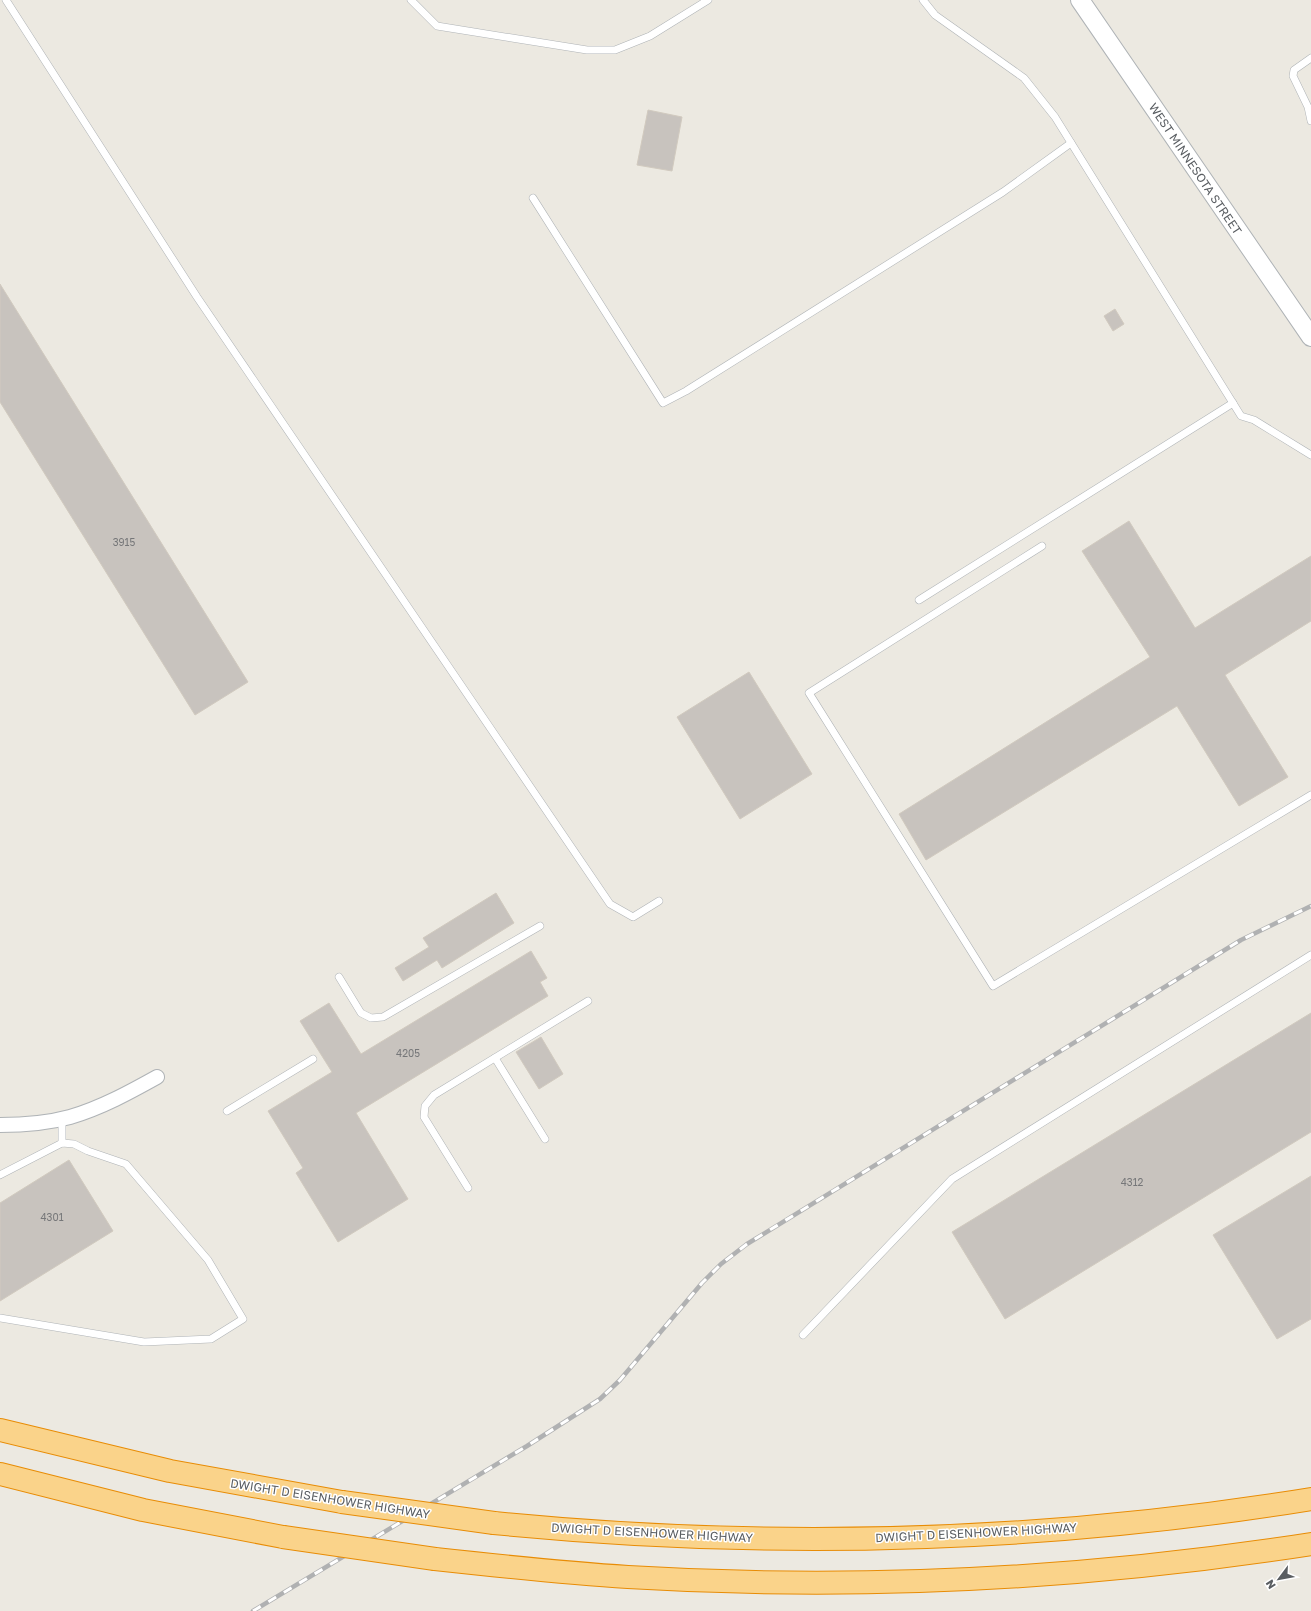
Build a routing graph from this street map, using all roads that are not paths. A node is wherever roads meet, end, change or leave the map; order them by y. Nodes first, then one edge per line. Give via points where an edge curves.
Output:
1 (6, 0) edge
2 (411, 0) edge
3 (708, 0) edge
4 (923, 0) edge
5 (1080, 0) edge
6 (1311, 58) edge
7 (1311, 121) edge
8 (1071, 143) junction
9 (533, 198) dead end
10 (1311, 337) edge
11 (1233, 403) junction
12 (1311, 455) edge
13 (1042, 546) dead end
14 (919, 600) dead end
15 (1311, 795) edge
16 (659, 901) dead end
17 (540, 926) dead end
18 (1311, 955) edge
19 (339, 977) dead end
20 (588, 1001) dead end
21 (495, 1058) junction
22 (313, 1059) dead end
23 (157, 1077) dead end
24 (227, 1111) dead end
25 (62, 1118) junction
26 (0, 1125) edge
27 (545, 1139) dead end
28 (62, 1143) junction
29 (0, 1175) edge
30 (468, 1188) dead end
31 (0, 1318) edge
32 (802, 1335) dead end
33 (0, 1430) edge
34 (0, 1474) edge
35 (1311, 1499) edge
36 (1311, 1544) edge

1 - 16 lane via 197,297 610,904 633,917
2 - 3 lane via 437,26 587,50 615,50 650,36
4 - 8 lane via 935,14 1024,78 1055,117
5 - 10 street, WEST MINNESOTA STREET
6 - 7 lane via 1294,70 1293,76 1308,106
8 - 9 lane via 996,196 686,392 663,403
8 - 11 lane
11 - 12 lane via 1241,416 1254,420
11 - 14 lane
13 - 15 lane via 808,693 993,986
17 - 19 lane via 383,1017 370,1018 361,1013
18 - 32 lane via 952,1179
20 - 21 lane
21 - 27 lane
21 - 30 lane via 434,1095 425,1106 424,1117
22 - 24 lane
23 - 25 street via 112,1100
25 - 26 street
25 - 28 lane
28 - 29 lane
28 - 31 lane via 74,1144 88,1152 126,1164 208,1260 243,1318 211,1339 144,1342
33 - 35 highway, DWIGHT D EISENHOWER HIGHWAY, bridge via 170,1471 342,1502 494,1523 671,1536 829,1539 1012,1533 1199,1516
34 - 36 highway, bridge via 143,1510 283,1537 435,1559 630,1577 757,1581 983,1578 1192,1560

